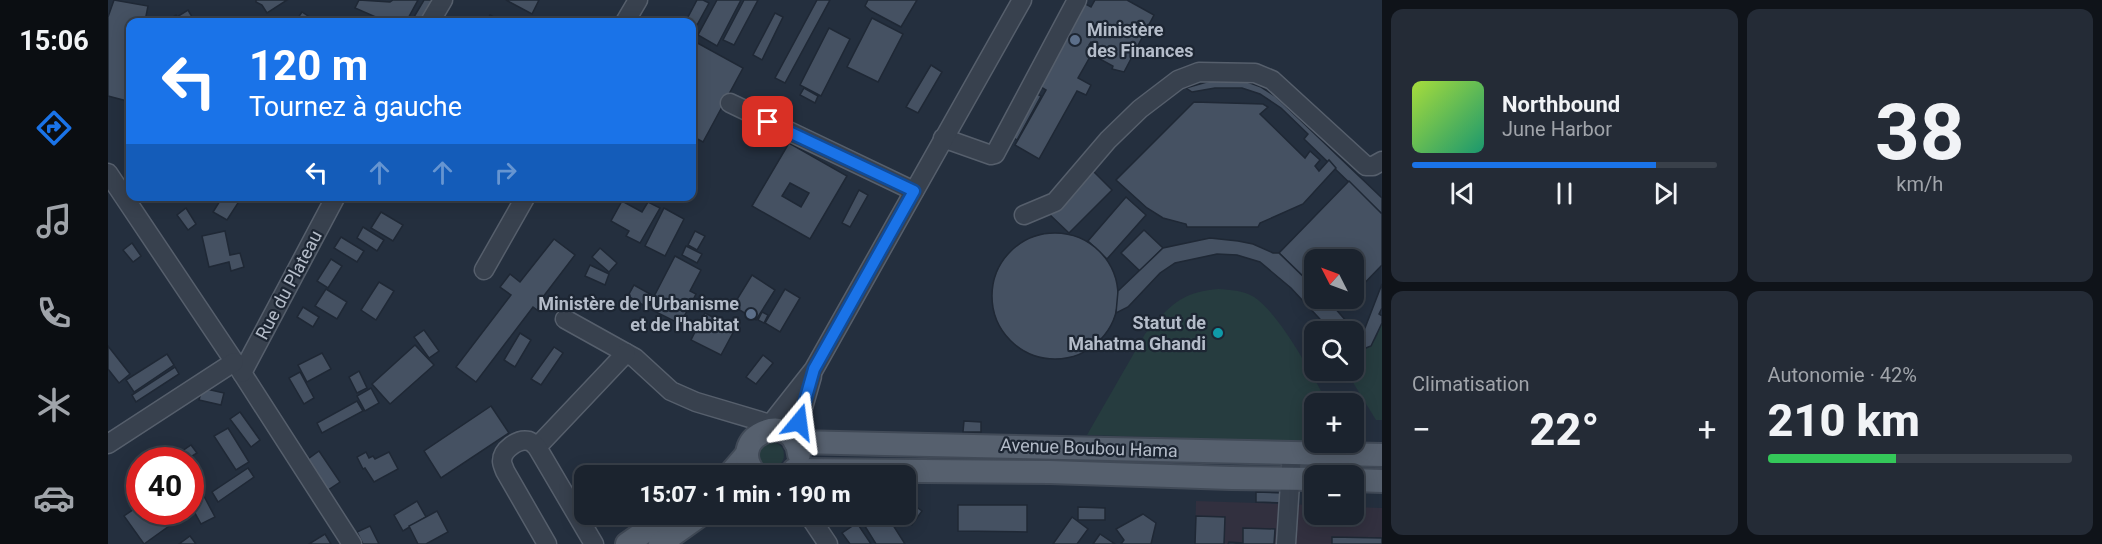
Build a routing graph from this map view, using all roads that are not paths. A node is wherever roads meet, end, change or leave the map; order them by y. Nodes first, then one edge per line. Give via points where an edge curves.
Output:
1 (443, 0) edge
2 (638, 0) edge
3 (1022, 0) edge
4 (1077, 0) edge
5 (432, 18) edge
6 (627, 18) edge
7 (730, 103) dead end
8 (943, 138) junction
9 (1382, 161) edge
10 (108, 172) edge
11 (119, 188) edge
12 (914, 191) junction
13 (128, 201) edge
14 (333, 201) edge
15 (523, 201) edge
16 (1024, 214) dead end
17 (484, 270) dead end
18 (565, 319) dead end
19 (626, 353) junction
20 (238, 368) junction
21 (814, 369) junction
22 (768, 427) junction
23 (794, 441) junction
24 (108, 444) edge
25 (537, 447) junction
26 (1292, 453) junction
27 (747, 454) junction
28 (1382, 455) edge
29 (738, 465) edge
30 (749, 465) edge
31 (795, 465) edge
32 (916, 473) edge
33 (1291, 479) junction
34 (1304, 479) edge
35 (1364, 480) edge
36 (1382, 481) edge
37 (654, 525) edge
38 (687, 525) edge
39 (815, 525) edge
40 (352, 544) edge
41 (547, 544) edge
42 (594, 544) edge
43 (627, 544) edge
44 (660, 544) edge
45 (828, 544) edge
46 (1286, 544) edge

1 - 5 street
2 - 6 street
3 - 8 street
4 - 8 street via 995,154
7 - 12 street
8 - 12 street
9 - 16 street via 1366,166 1272,80 1256,73 1199,72 1178,80 1140,109 1055,202
10 - 11 street
12 - 21 street
13 - 20 street
14 - 20 street, Rue du Plateau
15 - 17 street
18 - 19 street
19 - 22 street via 671,391
19 - 25 street
20 - 24 street, Rue du Plateau
20 - 40 street
21 - 22 street
21 - 23 street
22 - 23 main road, Avenue Boubou Hama via 781,430
22 - 27 main road via 753,439
23 - 26 main road, Avenue Boubou Hama
23 - 31 main road via 799,456
25 - 41 street via 525,440 505,452 502,461
25 - 42 street
26 - 28 main road, Avenue Boubou Hama
26 - 33 street
27 - 29 main road
27 - 30 main road
32 - 33 main road, Avenue Boubou Hama
33 - 34 main road, Avenue Boubou Hama
33 - 46 street
35 - 36 main road
37 - 43 main road
38 - 44 main road
39 - 45 street

